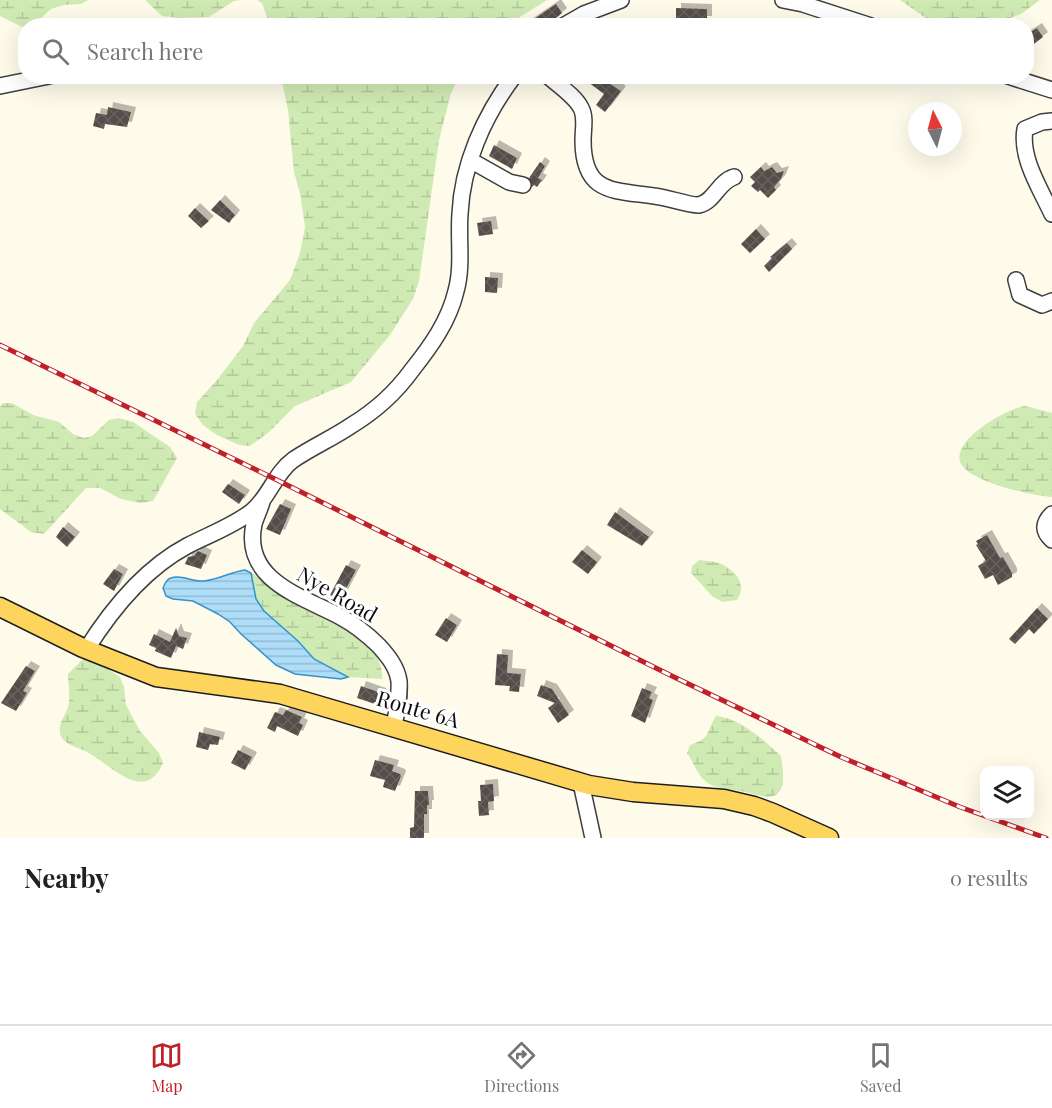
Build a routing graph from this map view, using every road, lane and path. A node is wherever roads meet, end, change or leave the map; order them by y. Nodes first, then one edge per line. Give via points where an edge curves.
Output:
1 (621, 0) edge
2 (783, 0) edge
3 (577, 18) edge
4 (846, 18) edge
5 (18, 82) edge
6 (509, 84) edge
7 (557, 84) edge
8 (1033, 84) edge
9 (0, 86) edge
10 (1052, 90) edge
11 (1052, 122) edge
12 (470, 160) junction
13 (734, 177) dead end
14 (523, 186) dead end
15 (1052, 214) edge
16 (1016, 280) dead end
17 (1052, 301) edge
18 (262, 502) junction
19 (1052, 514) edge
20 (1052, 540) edge
21 (0, 607) edge
22 (86, 650) junction
23 (394, 726) junction
24 (581, 783) junction
25 (593, 838) edge
26 (829, 838) edge

1 - 3 street
2 - 4 street
5 - 9 street
6 - 12 street
7 - 13 street via 580,106 586,163 598,184 609,190 670,198 697,206 708,202 727,179
8 - 10 street
11 - 15 street via 1025,129 1023,142
12 - 14 street
12 - 18 street via 459,216 459,276 439,333 412,371 375,410 284,467
16 - 17 street via 1020,295 1042,305
18 - 22 street via 235,523 186,547 140,581
18 - 23 street, Nye Road via 253,537 265,573 292,593 363,631 386,653 399,679
19 - 20 street via 1044,528
21 - 22 main road, Route 6A
22 - 23 main road, Route 6A via 156,677 280,694
23 - 24 main road, Route 6A
24 - 25 street
24 - 26 main road, Route 6A via 633,792 724,799 790,819

